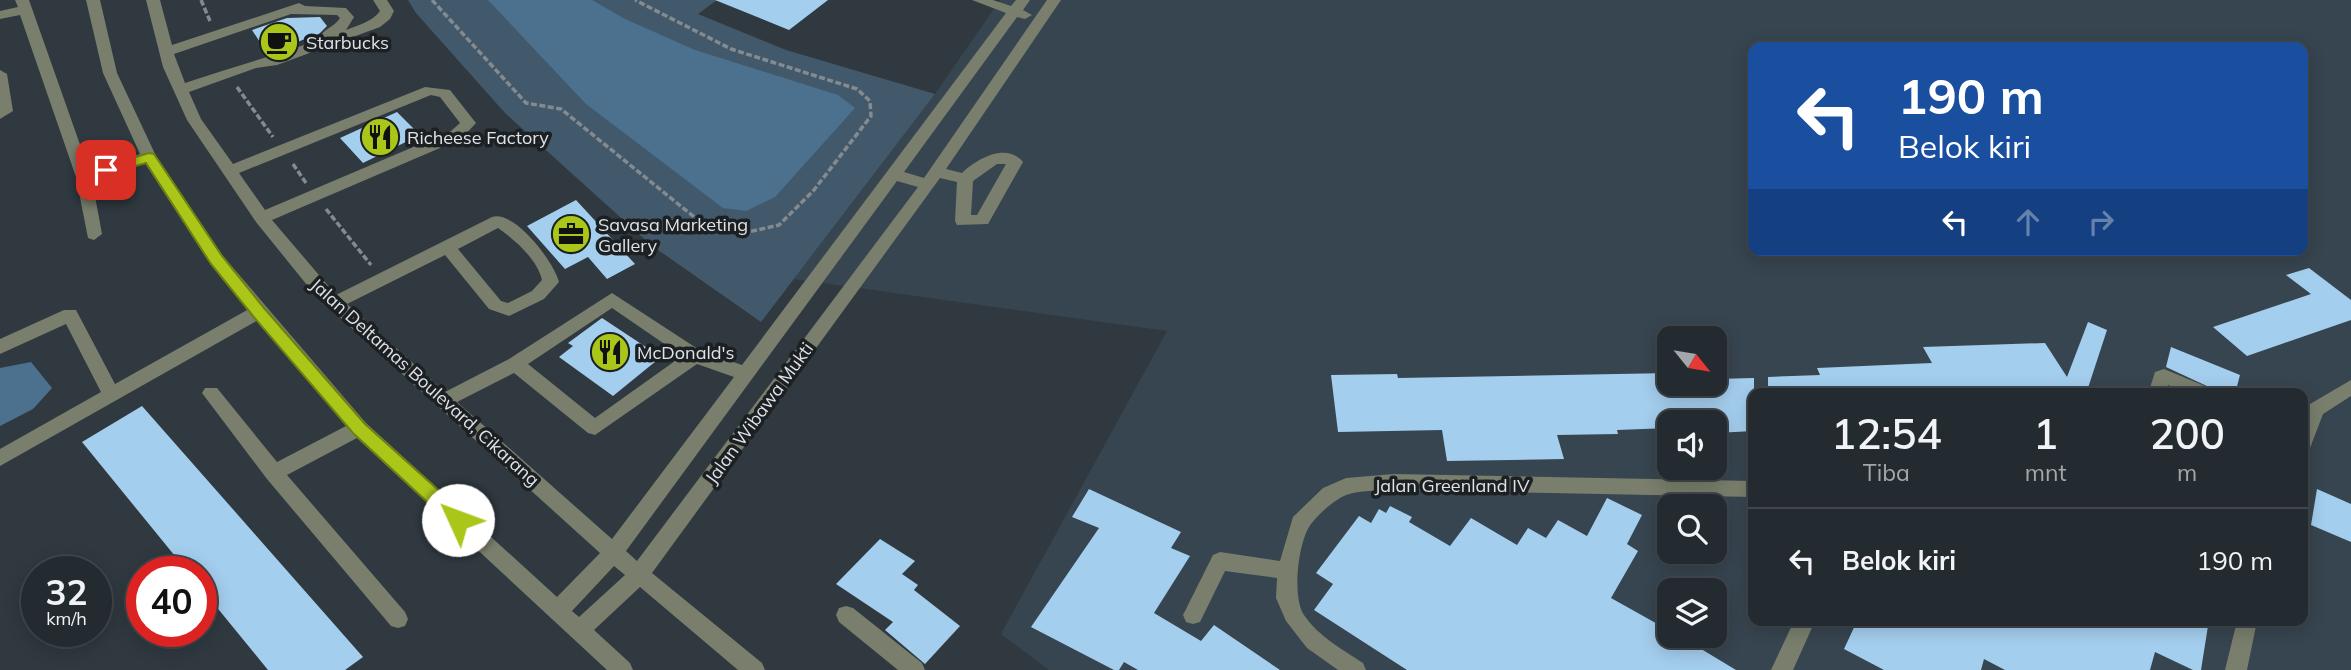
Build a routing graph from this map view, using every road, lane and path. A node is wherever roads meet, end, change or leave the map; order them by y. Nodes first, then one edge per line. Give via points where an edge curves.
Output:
1 (93, 0) edge
2 (153, 0) edge
3 (321, 0) edge
4 (380, 0) edge
5 (432, 0) edge
6 (635, 0) edge
7 (979, 0) edge
8 (1054, 0) edge
9 (23, 5) edge
10 (1019, 6) edge
11 (290, 10) junction
12 (0, 15) edge
13 (1040, 20) junction
14 (166, 52) junction
15 (254, 64) junction
16 (0, 74) edge
17 (180, 90) junction
18 (0, 114) edge
19 (149, 157) junction
20 (230, 171) junction
21 (894, 175) junction
22 (84, 177) junction
23 (932, 178) junction
24 (965, 179) dead end
25 (262, 218) junction
26 (94, 234) dead end
27 (451, 251) junction
28 (340, 308) junction
29 (258, 312) junction
30 (0, 347) edge
31 (695, 356) junction
32 (515, 364) junction
33 (746, 373) junction
34 (2351, 387) edge
35 (2158, 388) edge
36 (2192, 388) edge
37 (211, 393) dead end
38 (112, 395) junction
39 (443, 401) junction
40 (2308, 427) edge
41 (359, 428) junction
42 (0, 458) edge
43 (274, 473) junction
44 (1748, 489) edge
45 (614, 553) junction
46 (1287, 571) junction
47 (639, 575) junction
48 (558, 611) junction
49 (846, 615) dead end
50 (1193, 615) dead end
51 (398, 618) dead end
52 (1803, 626) edge
53 (2246, 626) edge
54 (578, 631) junction
55 (622, 670) edge
56 (754, 670) edge
57 (914, 670) edge
58 (1355, 670) edge
59 (1782, 670) edge
60 (2236, 670) edge

1 - 19 street via 110,73
2 - 14 street, Jalan Deltamas Boulevard, Cikarang
3 - 11 street
4 - 15 street via 387,11 375,24 272,62
5 - 6 path via 526,103 561,109 709,229 726,234 778,225 871,116 870,101 857,89 731,49
7 - 10 street
8 - 13 street, Jalan Wibawa Mukti
9 - 12 street
9 - 22 street
10 - 13 street
10 - 21 street, Jalan Wibawa Mukti
11 - 14 street
11 - 15 street via 332,9 347,17 338,31
13 - 23 street, Jalan Wibawa Mukti
14 - 17 street, Jalan Deltamas Boulevard, Cikarang
15 - 17 street
16 - 18 street via 6,111
17 - 20 street, Jalan Deltamas Boulevard, Cikarang via 194,120
19 - 22 street
19 - 29 street via 217,260
20 - 25 street, Jalan Deltamas Boulevard, Cikarang
20 - 25 street via 430,90 445,93 468,123 456,135
21 - 23 street
21 - 33 street, Jalan Wibawa Mukti
22 - 26 street
23 - 24 street
23 - 47 street, Jalan Wibawa Mukti
25 - 28 street, Jalan Deltamas Boulevard, Cikarang
27 - 27 street via 495,305 509,310 538,295 551,282 551,274 502,222 490,224
27 - 28 street
28 - 39 street, Jalan Deltamas Boulevard, Cikarang
29 - 38 street
29 - 41 street
30 - 38 street via 70,315
31 - 32 street via 612,299
31 - 32 street via 596,428
31 - 33 street
32 - 39 street
33 - 45 street, Jalan Wibawa Mukti
34 - 40 street via 2316,409
35 - 36 street via 2164,376
37 - 43 street
38 - 42 street
39 - 45 street, Jalan Deltamas Boulevard, Cikarang
41 - 43 street
41 - 48 street
43 - 51 street
44 - 46 street, Jalan Greenland IV via 1394,482 1346,486 1303,518
45 - 47 street, Jalan Deltamas Boulevard, Cikarang
45 - 48 street, Jalan Wibawa Mukti
46 - 50 street via 1220,561
46 - 58 street, Jalan Greenland IV via 1286,598 1296,621 1314,641
47 - 54 street, Jalan Wibawa Mukti
47 - 56 street, Jalan Deltamas Boulevard, Cikarang
48 - 54 street
49 - 57 street
52 - 59 street
53 - 60 street
54 - 55 street

